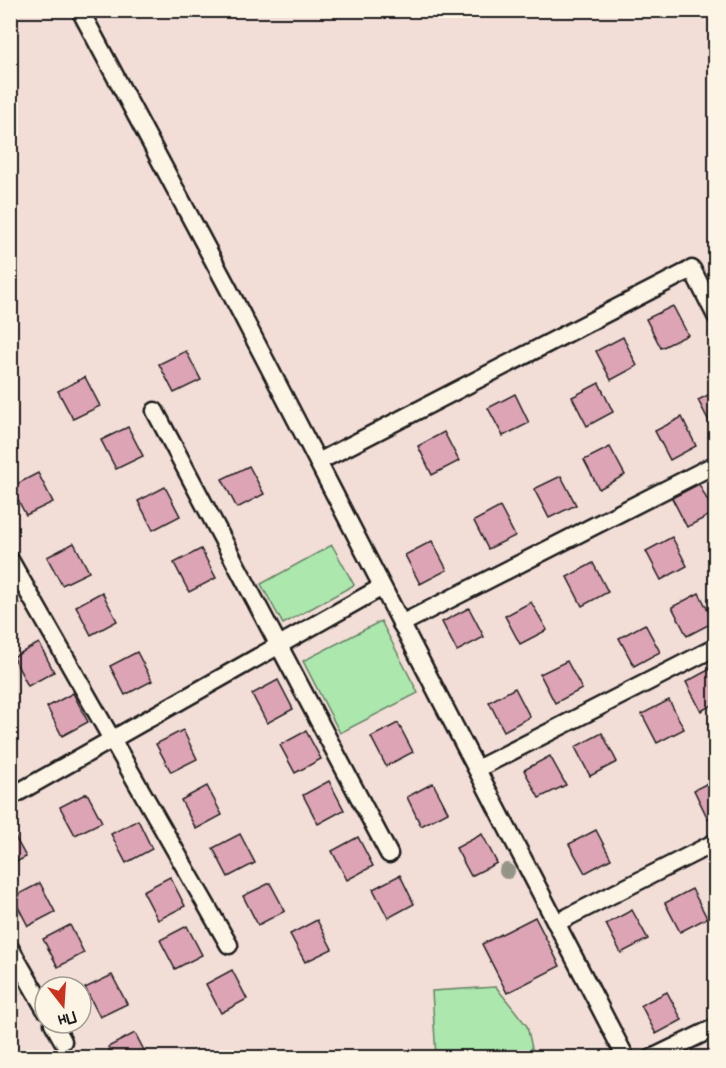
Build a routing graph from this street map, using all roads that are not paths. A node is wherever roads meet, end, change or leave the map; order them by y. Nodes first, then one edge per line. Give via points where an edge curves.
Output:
1 (80, 10) edge
2 (716, 316) edge
3 (155, 411) dead end
4 (318, 462) junction
5 (716, 464) edge
6 (10, 560) edge
7 (382, 587) junction
8 (401, 624) junction
9 (279, 646) junction
10 (716, 647) edge
11 (113, 740) junction
12 (477, 769) junction
13 (10, 797) edge
14 (716, 842) edge
15 (389, 854) dead end
16 (556, 923) junction
17 (229, 945) dead end
18 (10, 948) edge
19 (33, 989) edge
20 (716, 1027) edge
21 (60, 1035) edge
22 (63, 1041) dead end
23 (626, 1058) edge
24 (652, 1058) edge

1 - 4 street
2 - 4 street via 692,269
3 - 9 street
4 - 7 street
5 - 8 street
6 - 11 street
7 - 8 street
7 - 9 street
8 - 12 street
9 - 11 street
9 - 15 street
10 - 12 street
11 - 13 street
11 - 17 street
12 - 16 street
14 - 16 street
16 - 23 street
18 - 19 street
20 - 24 street
21 - 22 street

